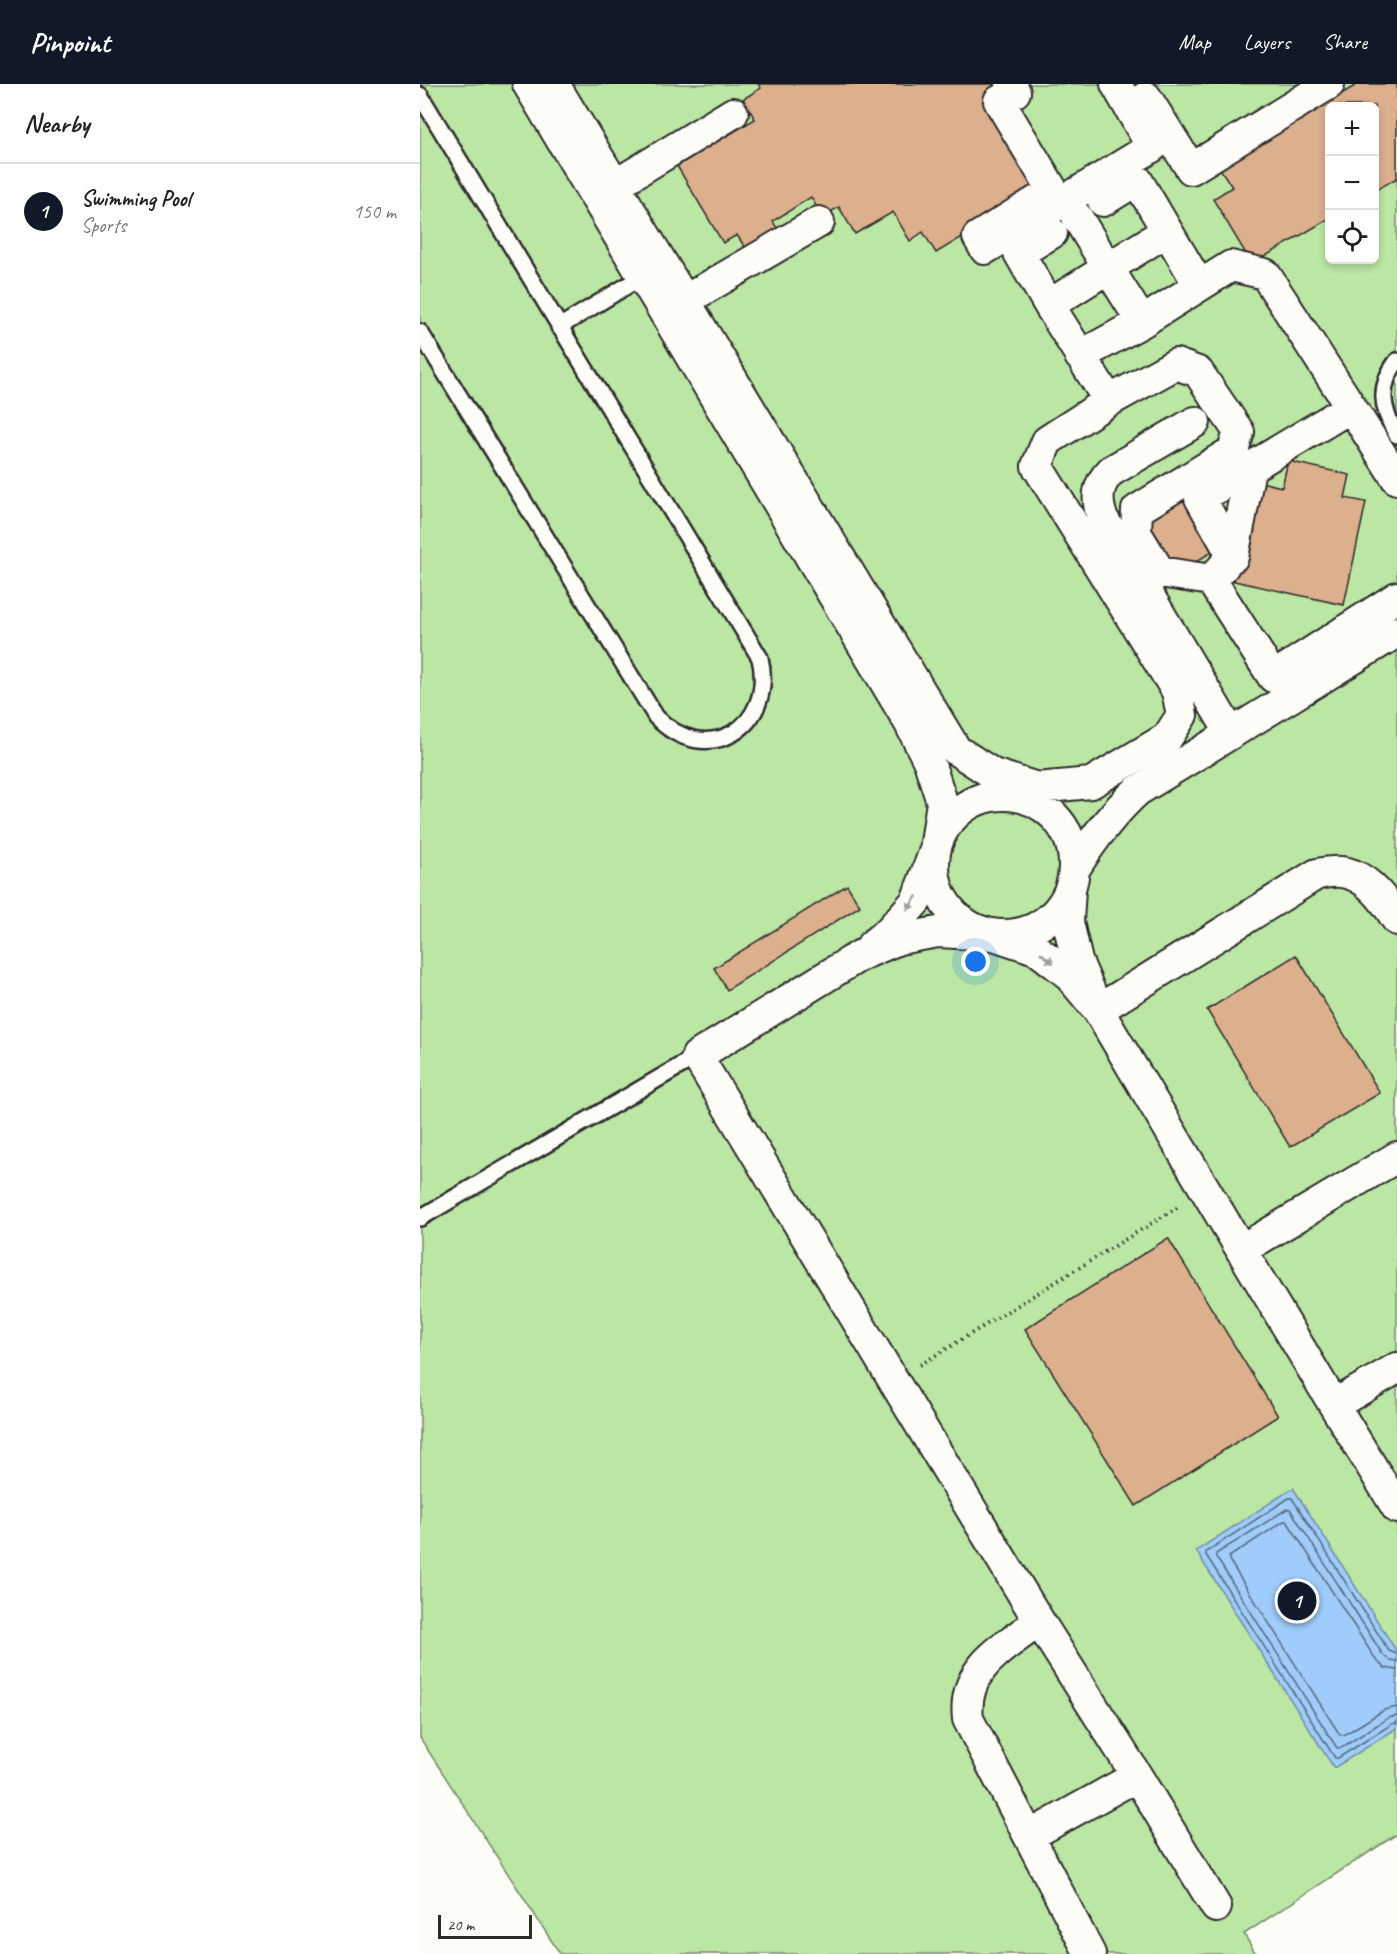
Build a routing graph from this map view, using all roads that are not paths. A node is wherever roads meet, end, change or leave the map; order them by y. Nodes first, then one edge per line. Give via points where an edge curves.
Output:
1 (528, 84) edge
2 (554, 84) edge
3 (1010, 84) edge
4 (1116, 84) edge
5 (1138, 84) edge
6 (1329, 84) edge
7 (420, 95) edge
8 (733, 113) dead end
9 (615, 185) junction
10 (1077, 217) junction
11 (819, 222) dead end
12 (1167, 231) junction
13 (1108, 268) junction
14 (643, 276) junction
15 (1199, 285) junction
16 (684, 301) junction
17 (1049, 305) junction
18 (1142, 322) junction
19 (559, 327) junction
20 (420, 332) edge
21 (1080, 356) junction
22 (1397, 362) edge
23 (1109, 401) junction
24 (1351, 407) junction
25 (1195, 422) dead end
26 (1397, 435) edge
27 (1250, 468) junction
28 (1397, 479) edge
29 (1233, 557) junction
30 (1211, 580) junction
31 (1397, 597) edge
32 (1397, 632) edge
33 (909, 722) junction
34 (1230, 732) junction
35 (1137, 790) junction
36 (1019, 796) junction
37 (935, 850) junction
38 (1073, 878) junction
39 (1397, 920) edge
40 (994, 935) junction
41 (861, 955) junction
42 (1098, 1010) junction
43 (697, 1056) junction
44 (1397, 1157) edge
45 (420, 1218) edge
46 (1241, 1250) junction
47 (1397, 1368) edge
48 (1334, 1405) junction
49 (1397, 1508) edge
50 (1039, 1621) junction
51 (1137, 1776) junction
52 (1029, 1836) junction
53 (1216, 1907) dead end
54 (1090, 1954) edge

1 - 14 street
2 - 9 street
3 - 4 street via 1015,92 999,101 1053,191 978,237 985,249 1152,147
5 - 6 street via 1191,169
7 - 19 lane
8 - 9 street
9 - 16 street
10 - 12 street via 1137,180
10 - 13 street
10 - 17 street via 1019,253
11 - 16 street
12 - 13 street
12 - 15 street
13 - 17 street
13 - 18 street
14 - 19 lane
14 - 33 street
15 - 18 street
15 - 24 street via 1231,266 1265,274
16 - 23 street via 956,750 993,774 1037,788 1091,783 1167,738 1182,715 1177,690 1037,466 1047,441
17 - 21 street
18 - 21 street
19 - 20 lane via 760,658 760,702 753,715 730,734 698,740 667,729 656,717
21 - 23 street
22 - 26 lane via 1388,373 1383,396 1389,422
23 - 30 street via 1176,364 1198,372 1239,432 1233,451 1137,510 1136,533 1160,572
24 - 27 street
24 - 28 street
25 - 34 street via 1112,471 1098,490 1098,504 1102,517
27 - 29 street
27 - 29 street via 1200,498
29 - 30 street
30 - 31 street via 1273,677
32 - 34 street
33 - 36 street via 966,777
33 - 37 street via 929,762 942,802
34 - 35 street
35 - 36 street via 1102,802 1066,804
35 - 38 street via 1092,840
36 - 37 street via 988,796 970,803 954,815
36 - 38 street via 1049,810 1064,826 1072,846
37 - 40 street via 934,873 941,895 954,914 972,928
37 -> 41 street via 916,901
38 - 40 street via 1059,909 1040,925 1018,934
38 - 42 street via 1068,922
39 - 42 street via 1365,881 1342,872 1317,874
40 - 41 street via 938,932 899,939
40 -> 42 street via 1036,949 1067,973
41 - 43 street
42 - 46 street
43 - 45 lane
43 - 50 street
44 - 46 street
46 - 48 street
47 - 48 street
48 - 49 street
50 - 51 street
50 - 52 street via 984,1664 969,1687 966,1703 968,1719
51 - 52 street
51 - 53 street
52 - 54 street

